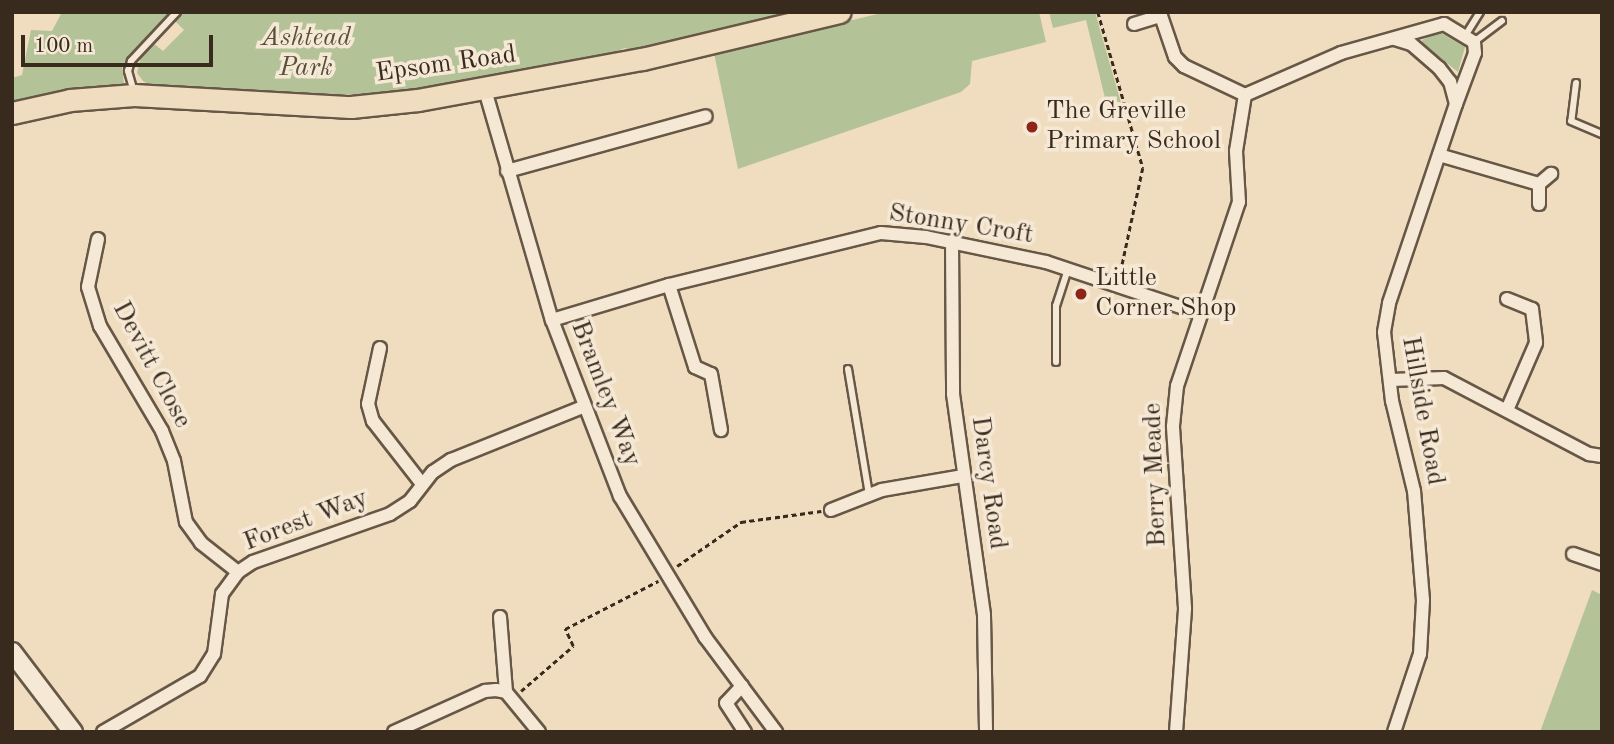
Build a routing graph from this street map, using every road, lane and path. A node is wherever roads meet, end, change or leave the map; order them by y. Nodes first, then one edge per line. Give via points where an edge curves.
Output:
1 (177, 12) edge
2 (839, 12) edge
3 (1098, 12) edge
4 (1480, 12) edge
5 (1502, 21) dead end
6 (1134, 24) dead end
7 (1395, 39) junction
8 (1469, 39) junction
9 (1576, 83) dead end
10 (485, 90) junction
11 (1245, 94) junction
12 (134, 95) junction
13 (1456, 104) junction
14 (12, 113) edge
15 (706, 116) dead end
16 (1602, 134) edge
17 (1439, 155) junction
18 (507, 172) junction
19 (1551, 174) dead end
20 (1539, 184) junction
21 (1539, 204) dead end
22 (98, 239) dead end
23 (952, 241) junction
24 (1068, 268) junction
25 (669, 285) junction
26 (1118, 285) junction
27 (1507, 299) dead end
28 (1198, 313) junction
29 (552, 320) junction
30 (380, 348) dead end
31 (1056, 362) dead end
32 (848, 369) dead end
33 (1391, 380) junction
34 (583, 407) junction
35 (1507, 410) junction
36 (721, 430) dead end
37 (1602, 456) edge
38 (962, 476) junction
39 (422, 484) junction
40 (869, 495) junction
41 (831, 510) joint
42 (1573, 554) dead end
43 (1602, 564) edge
44 (238, 572) junction
45 (666, 575) junction
46 (500, 617) dead end
47 (12, 652) edge
48 (742, 686) junction
49 (510, 695) junction
50 (73, 732) edge
51 (103, 732) edge
52 (394, 732) edge
53 (539, 732) edge
54 (744, 732) edge
55 (776, 732) edge
56 (986, 732) edge
57 (1176, 732) edge
58 (1394, 732) edge

1 - 12 lane via 131,61 128,71
2 - 10 highway, Epsom Road
3 - 26 path via 1143,168
4 - 8 lane
5 - 8 lane
6 - 11 street via 1161,16 1175,57
7 - 8 street via 1444,24
7 - 11 street via 1341,53
7 - 13 street via 1411,44 1439,68 1450,82
8 - 13 street, Hillside Road via 1475,53
9 - 16 lane via 1571,121
10 - 12 highway, Epsom Road via 351,107
10 - 18 street, Bramley Way
11 - 28 street, Berry Meade via 1236,151 1239,202
12 - 14 highway, Epsom Road via 70,100
13 - 17 street, Hillside Road
15 - 18 street
17 - 20 street
17 - 33 street, Hillside Road via 1389,303 1384,347
18 - 29 street, Bramley Way
19 - 20 street
20 - 21 street
22 - 44 street, Devitt Close via 88,287 100,326 162,431 174,461 186,522 201,543
23 - 24 street, Stonny Croft
23 - 25 street, Stonny Croft via 901,233 858,236
23 - 38 street, Darcy Road via 950,338
24 - 26 street, Stonny Croft
24 - 31 lane via 1056,306
25 - 29 street, Stonny Croft
25 - 36 street via 695,367 711,374
26 - 28 street, Stonny Croft
27 - 35 street via 1532,309 1536,343
28 - 57 street, Berry Meade via 1177,386 1173,426 1185,608
29 - 34 street, Bramley Way
30 - 39 street via 369,404 373,421
32 - 40 lane
33 - 35 street via 1444,378
33 - 58 street, Hillside Road via 1414,492 1423,600 1417,669
34 - 39 street, Forest Way via 451,460
34 - 45 street, Bramley Way via 620,496
35 - 37 street via 1589,454
38 - 40 street
38 - 56 street, Darcy Road via 985,615
39 - 44 street, Forest Way via 410,501 390,514 253,562
40 - 41 street
41 - 45 path via 741,522
42 - 43 street
44 - 51 street, Forest Way via 222,594 214,654 200,676
45 - 48 street, Bramley Way
45 - 49 path via 565,629 573,646
46 - 49 street
47 - 50 street
48 - 54 street via 726,703
48 - 55 street, Bramley Way
49 - 52 street via 485,691
49 - 53 street

